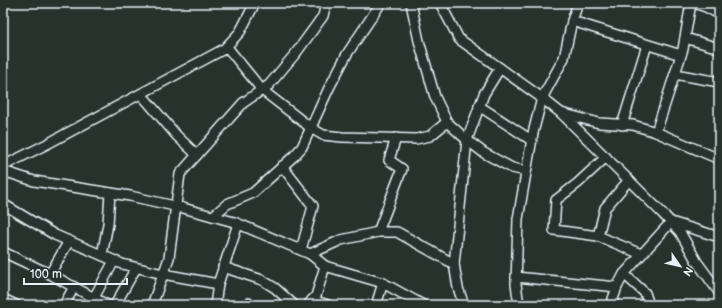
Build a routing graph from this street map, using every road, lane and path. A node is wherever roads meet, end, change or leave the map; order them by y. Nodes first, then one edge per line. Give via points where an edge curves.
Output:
1 (256, 3) edge
2 (326, 3) edge
3 (381, 3) edge
4 (411, 3) edge
5 (440, 3) edge
6 (578, 3) edge
7 (691, 3) edge
8 (694, 3) edge
9 (719, 14) edge
10 (572, 21) junction
11 (685, 38) junction
12 (647, 45) junction
13 (227, 47) junction
14 (719, 48) edge
15 (681, 55) junction
16 (500, 68) junction
17 (675, 74) junction
18 (719, 82) edge
19 (262, 90) junction
20 (141, 94) junction
21 (542, 98) junction
22 (479, 106) junction
23 (561, 113) junction
24 (447, 122) junction
25 (622, 125) junction
26 (311, 128) junction
27 (656, 132) junction
28 (396, 138) junction
29 (467, 140) junction
30 (532, 140) junction
31 (196, 155) junction
32 (606, 157) junction
33 (719, 159) edge
34 (3, 166) edge
35 (282, 166) junction
36 (3, 171) edge
37 (526, 171) junction
38 (629, 180) junction
39 (110, 193) junction
40 (3, 204) edge
41 (176, 206) junction
42 (213, 216) junction
43 (671, 222) junction
44 (238, 224) junction
45 (378, 232) junction
46 (598, 236) junction
47 (719, 237) edge
48 (69, 241) junction
49 (301, 250) junction
50 (3, 252) edge
51 (310, 254) junction
52 (641, 254) junction
53 (102, 255) junction
54 (114, 261) junction
55 (454, 264) junction
56 (326, 266) junction
57 (223, 267) junction
58 (136, 268) junction
59 (50, 274) junction
60 (163, 274) junction
61 (624, 274) junction
62 (516, 277) junction
63 (383, 283) junction
64 (218, 284) junction
65 (617, 286) junction
66 (74, 287) junction
67 (719, 292) edge
68 (3, 299) edge
69 (92, 301) edge
70 (310, 302) edge
71 (16, 305) edge
72 (64, 305) edge
73 (107, 305) edge
74 (115, 305) edge
75 (152, 305) edge
76 (215, 305) edge
77 (248, 305) edge
78 (252, 305) edge
79 (294, 305) edge
80 (328, 305) edge
81 (376, 305) edge
82 (423, 305) edge
83 (464, 305) edge
84 (518, 305) edge
85 (611, 305) edge
86 (649, 305) edge

1 - 13 street via 240,32
2 - 19 street via 323,16 296,53
3 - 26 street via 347,54
4 - 24 street via 435,97
5 - 16 street via 459,39
6 - 10 street
7 - 11 street
8 - 9 street
10 - 12 street
10 - 21 street via 564,58
11 - 14 street
11 - 15 street
12 - 15 street
12 - 25 street
13 - 19 street
13 - 20 street
15 - 17 street
16 - 21 street
16 - 22 street
17 - 18 street
17 - 27 street
19 - 26 street
19 - 31 street via 243,103
20 - 31 street
20 - 34 street
21 - 23 street
21 - 30 street
22 - 29 street
22 - 30 street
23 - 25 street via 599,123
23 - 32 street
24 - 28 street via 430,136 416,139
24 - 29 street
25 - 27 street via 633,125
26 - 28 street via 323,135
26 - 35 street via 302,147
27 - 33 street
28 - 45 street via 389,160 402,169
29 - 37 street via 484,153 512,168
29 - 55 street
30 - 37 street
31 - 41 street via 180,174
32 - 38 street
32 - 46 street via 556,200 554,230
35 - 42 street via 253,192 227,204
35 - 49 street via 313,206
36 - 39 street via 34,181
37 - 62 street via 518,219
38 - 43 street
38 - 46 street via 604,208
39 - 41 street
39 - 53 street
40 - 48 street
41 - 42 street
41 - 60 street via 169,258
42 - 44 street
43 - 47 street
43 - 52 street
43 - 67 street
44 - 49 street
44 - 57 street
45 - 51 street via 341,240
45 - 55 street via 397,232
46 - 52 street
48 - 53 street
48 - 59 street
49 - 51 street
50 - 59 street
51 - 56 street
52 - 61 street
53 - 54 street
54 - 58 street
54 - 69 street
55 - 83 street
56 - 63 street
56 - 70 street via 316,296
57 - 64 street
57 - 79 street via 262,280
58 - 60 street
58 - 74 street
59 - 66 street
60 - 64 street
60 - 75 street
61 - 65 street
61 - 86 street via 645,294
62 - 65 street
62 - 84 street
63 - 81 street
63 - 82 street
64 - 76 street
65 - 85 street
66 - 69 street
66 - 72 street
68 - 71 street
69 - 73 street
70 - 80 street
77 - 78 street

